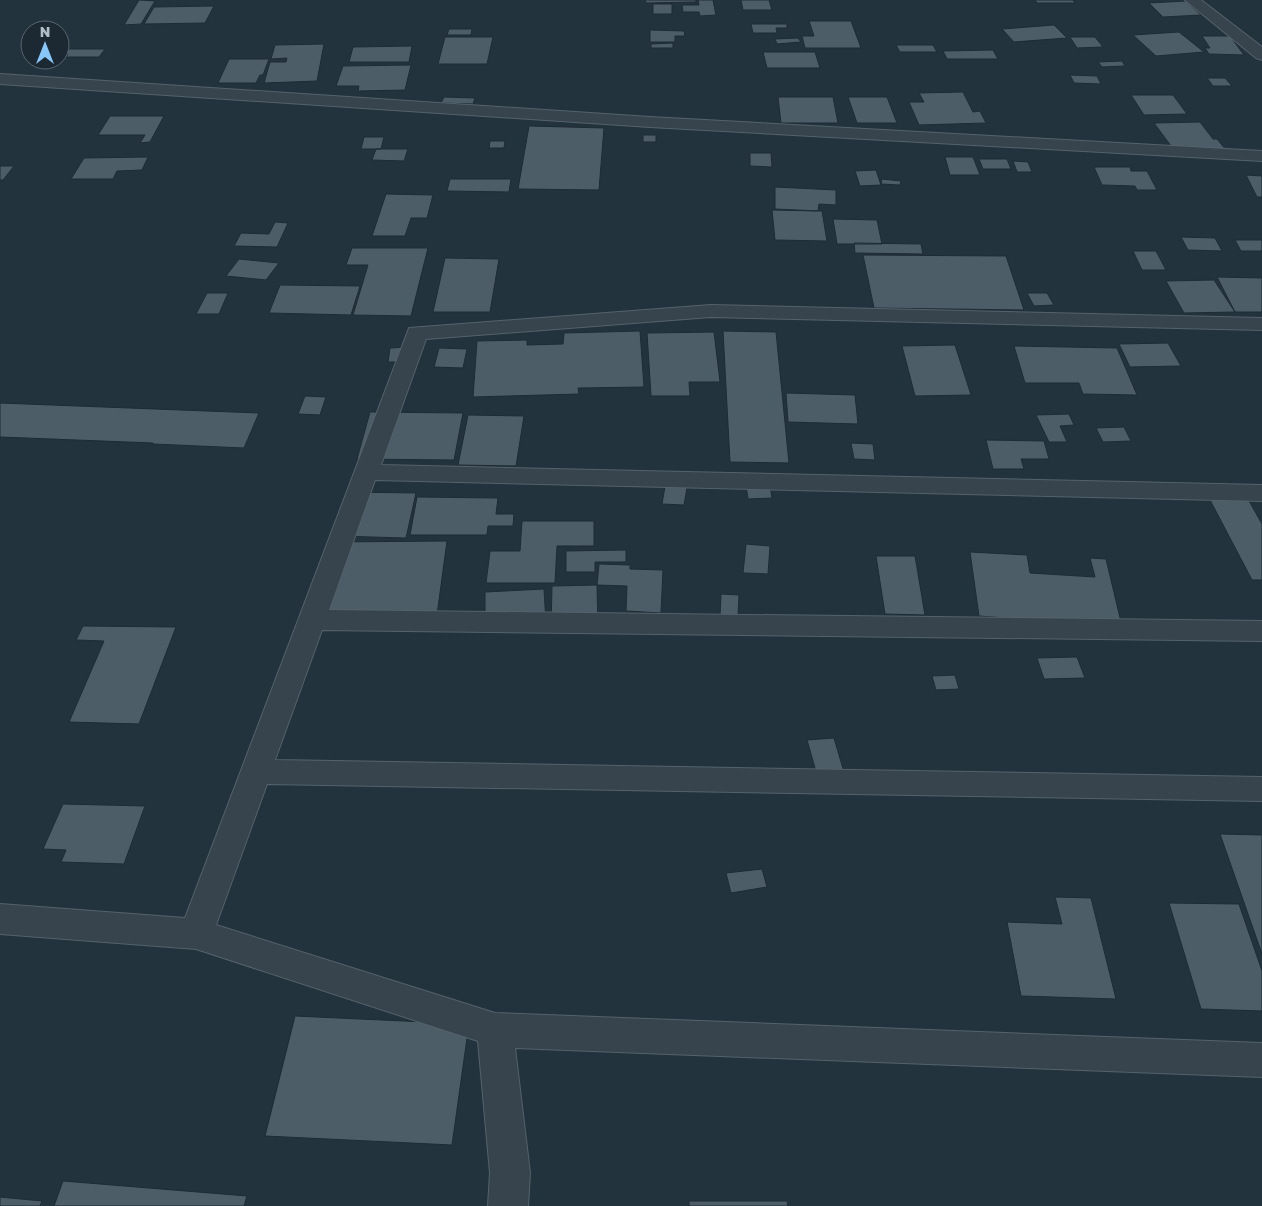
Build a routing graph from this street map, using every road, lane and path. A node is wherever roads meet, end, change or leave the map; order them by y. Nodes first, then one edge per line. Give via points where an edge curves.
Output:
1 (1192, 0) edge
2 (1262, 55) edge
3 (0, 79) edge
4 (1262, 156) edge
5 (1262, 324) edge
6 (366, 472) junction
7 (1262, 493) edge
8 (312, 620) junction
9 (1262, 631) edge
10 (255, 772) junction
11 (1262, 789) edge
12 (0, 919) edge
13 (196, 934) junction
14 (495, 1030) junction
15 (1262, 1060) edge
16 (508, 1206) edge

1 - 2 street
3 - 4 street via 650,122
5 - 6 street via 711,311 417,333
6 - 7 street
6 - 8 street
8 - 9 street
8 - 10 street
10 - 11 street
10 - 13 street
12 - 13 street
13 - 14 street
14 - 15 street
14 - 16 street via 510,1173

